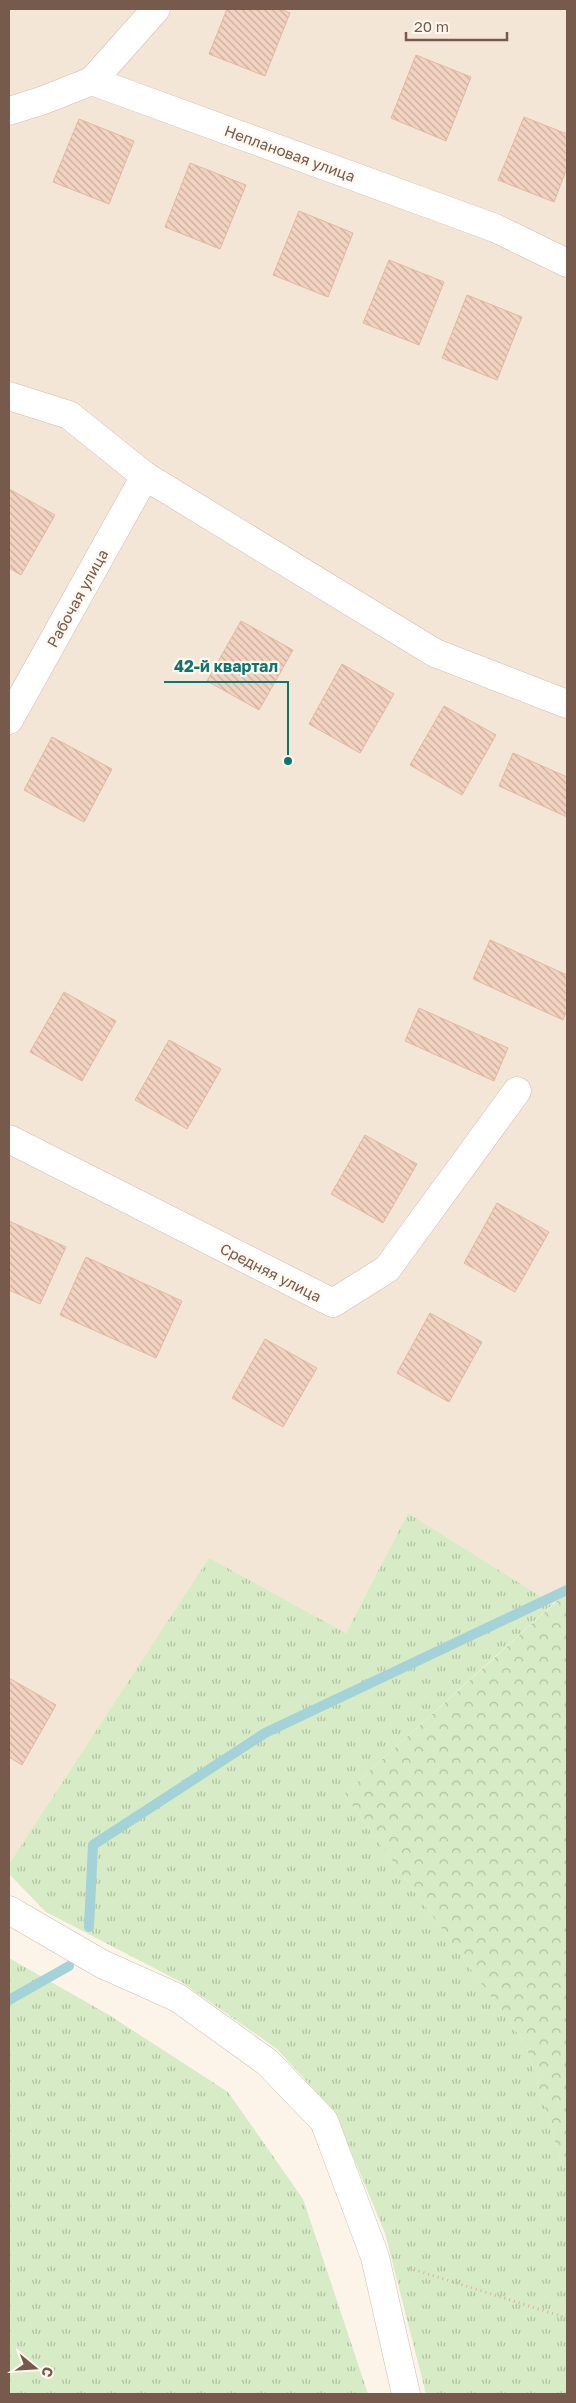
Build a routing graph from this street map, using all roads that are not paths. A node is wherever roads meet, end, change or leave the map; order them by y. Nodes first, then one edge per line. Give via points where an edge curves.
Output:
1 (156, 9) edge
2 (92, 81) junction
3 (9, 111) edge
4 (567, 263) edge
5 (9, 396) edge
6 (145, 476) junction
7 (567, 704) edge
8 (9, 720) edge
9 (517, 1091) dead end
10 (9, 1139) edge
11 (9, 1910) edge
12 (406, 2394) edge

1 - 2 street
2 - 3 street
2 - 4 street, Неплановая улица via 495,228
5 - 6 street via 69,415
6 - 7 street via 434,653
6 - 8 street, Рабочая улица
9 - 10 street, Средняя улица via 387,1269 332,1303
11 - 12 street via 102,1964 178,1998 267,2062 324,2121 375,2257

